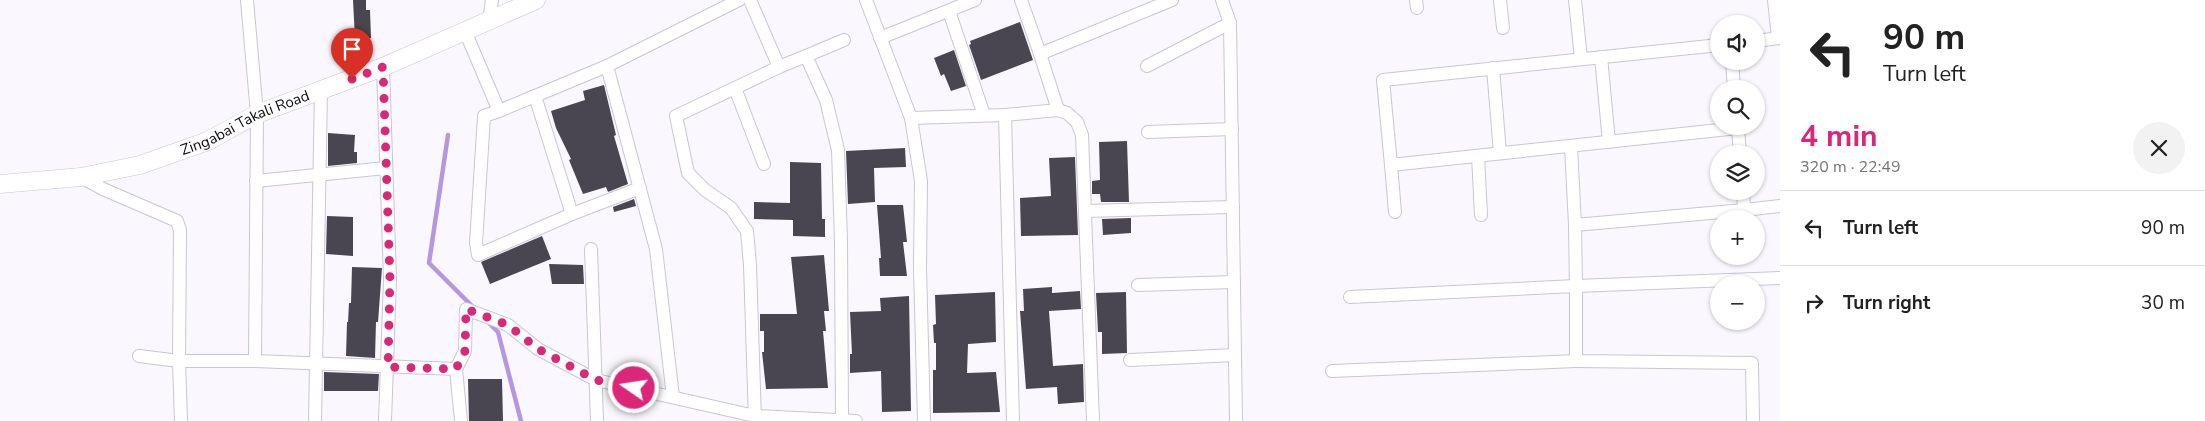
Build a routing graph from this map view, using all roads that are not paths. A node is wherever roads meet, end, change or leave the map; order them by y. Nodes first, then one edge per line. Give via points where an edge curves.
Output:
1 (247, 0) edge
2 (492, 0) edge
3 (536, 0) edge
4 (739, 0) edge
5 (750, 0) edge
6 (866, 0) edge
7 (975, 0) edge
8 (1020, 0) edge
9 (1172, 0) edge
10 (1222, 0) edge
11 (1500, 0) edge
12 (1574, 0) edge
13 (1774, 0) edge
14 (949, 10) junction
15 (489, 20) junction
16 (1230, 23) junction
17 (1503, 28) dead end
18 (465, 31) junction
19 (880, 38) junction
20 (1779, 38) edge
21 (844, 40) dead end
22 (1765, 40) edge
23 (1710, 46) edge
24 (1040, 54) junction
25 (806, 56) junction
26 (1601, 57) junction
27 (1581, 59) junction
28 (608, 66) junction
29 (1146, 66) dead end
30 (383, 67) junction
31 (779, 67) junction
32 (1493, 68) junction
33 (735, 88) junction
34 (321, 90) junction
35 (534, 96) junction
36 (1058, 110) junction
37 (499, 111) junction
38 (257, 114) junction
39 (1005, 115) junction
40 (984, 116) junction
41 (911, 118) junction
42 (1232, 129) junction
43 (1710, 130) edge
44 (1148, 132) dead end
45 (1608, 142) junction
46 (1571, 146) junction
47 (1500, 153) junction
48 (1478, 156) junction
49 (764, 164) dead end
50 (1391, 165) junction
51 (386, 168) junction
52 (321, 173) junction
53 (82, 177) junction
54 (256, 181) junction
55 (0, 184) edge
56 (640, 188) junction
57 (1743, 200) edge
58 (1780, 206) edge
59 (1233, 207) junction
60 (1744, 210) joint
61 (1085, 211) junction
62 (1395, 212) dead end
63 (1710, 213) edge
64 (572, 214) junction
65 (1480, 215) dead end
66 (1575, 225) junction
67 (591, 249) dead end
68 (1780, 278) edge
69 (1234, 282) junction
70 (1138, 285) dead end
71 (1576, 286) junction
72 (1350, 297) dead end
73 (1235, 355) junction
74 (139, 356) dead end
75 (1130, 360) dead end
76 (179, 361) junction
77 (255, 361) junction
78 (1576, 361) junction
79 (318, 364) junction
80 (388, 367) junction
81 (456, 369) junction
82 (1332, 372) dead end
83 (596, 380) junction
84 (673, 397) junction
85 (755, 418) edge
86 (842, 420) edge
87 (181, 421) edge
88 (315, 421) edge
89 (385, 421) edge
90 (461, 421) edge
91 (597, 421) edge
92 (856, 421) edge
93 (924, 421) edge
94 (1013, 421) edge
95 (1093, 421) edge
96 (1236, 421) edge
97 (1753, 421) edge

1 - 38 street
2 - 15 street
3 - 15 street, Zingabai Takali Road
4 - 28 street
5 - 31 street
6 - 19 street
7 - 14 street
8 - 24 street
9 - 24 street
10 - 16 street
11 - 17 street
12 - 27 street
13 - 20 street
14 - 19 street
14 - 40 street
15 - 18 street, Zingabai Takali Road
16 - 29 street
16 - 42 street
18 - 30 street, Zingabai Takali Road
18 - 37 street
19 - 41 street
20 - 22 street
21 - 25 street
23 - 26 street
24 - 36 street
25 - 31 street
25 - 86 street via 826,100 838,150
26 - 27 street
26 - 45 street
27 - 32 street
28 - 35 street
28 - 56 street
30 - 34 street, Zingabai Takali Road
30 - 51 street
31 - 33 street
32 - 47 street
32 - 50 street via 1383,80
33 - 49 street
33 - 85 street via 676,116 688,173 731,208 747,231
34 - 38 street, Zingabai Takali Road
34 - 52 street
35 - 37 street
35 - 64 street
36 - 39 street
36 - 61 street via 1077,122 1082,135
37 - 64 street via 484,116 476,243 478,255
38 - 53 street, Zingabai Takali Road via 208,141 140,166
38 - 54 street
39 - 40 street
39 - 94 street
40 - 41 street
41 - 93 street via 921,181
42 - 44 street
42 - 59 street
43 - 45 street
45 - 46 street
46 - 47 street
46 - 66 street
47 - 48 street
48 - 50 street
48 - 65 street
50 - 62 street
51 - 52 street
51 - 80 street via 390,279
52 - 54 street
52 - 79 street
53 - 55 street, Zingabai Takali Road
53 - 76 street via 177,221 180,230
54 - 77 street
56 - 64 street
56 - 84 street via 656,249
57 - 60 street
58 - 60 street
59 - 61 street
59 - 69 street
61 - 95 street
63 - 66 street
66 - 71 street
67 - 83 street
68 - 71 street
69 - 70 street
69 - 73 street
71 - 72 street
71 - 78 street
73 - 75 street
73 - 96 street
74 - 76 street
76 - 77 street
76 - 87 street
77 - 79 street
78 - 82 street
78 - 97 street via 1752,363
79 - 80 street
79 - 88 street
80 - 81 street
80 - 89 street
81 - 83 street via 465,351 466,309 508,325 538,349
81 - 90 street
83 - 84 street
83 - 91 street
84 - 85 street
85 - 86 street
86 - 92 street

